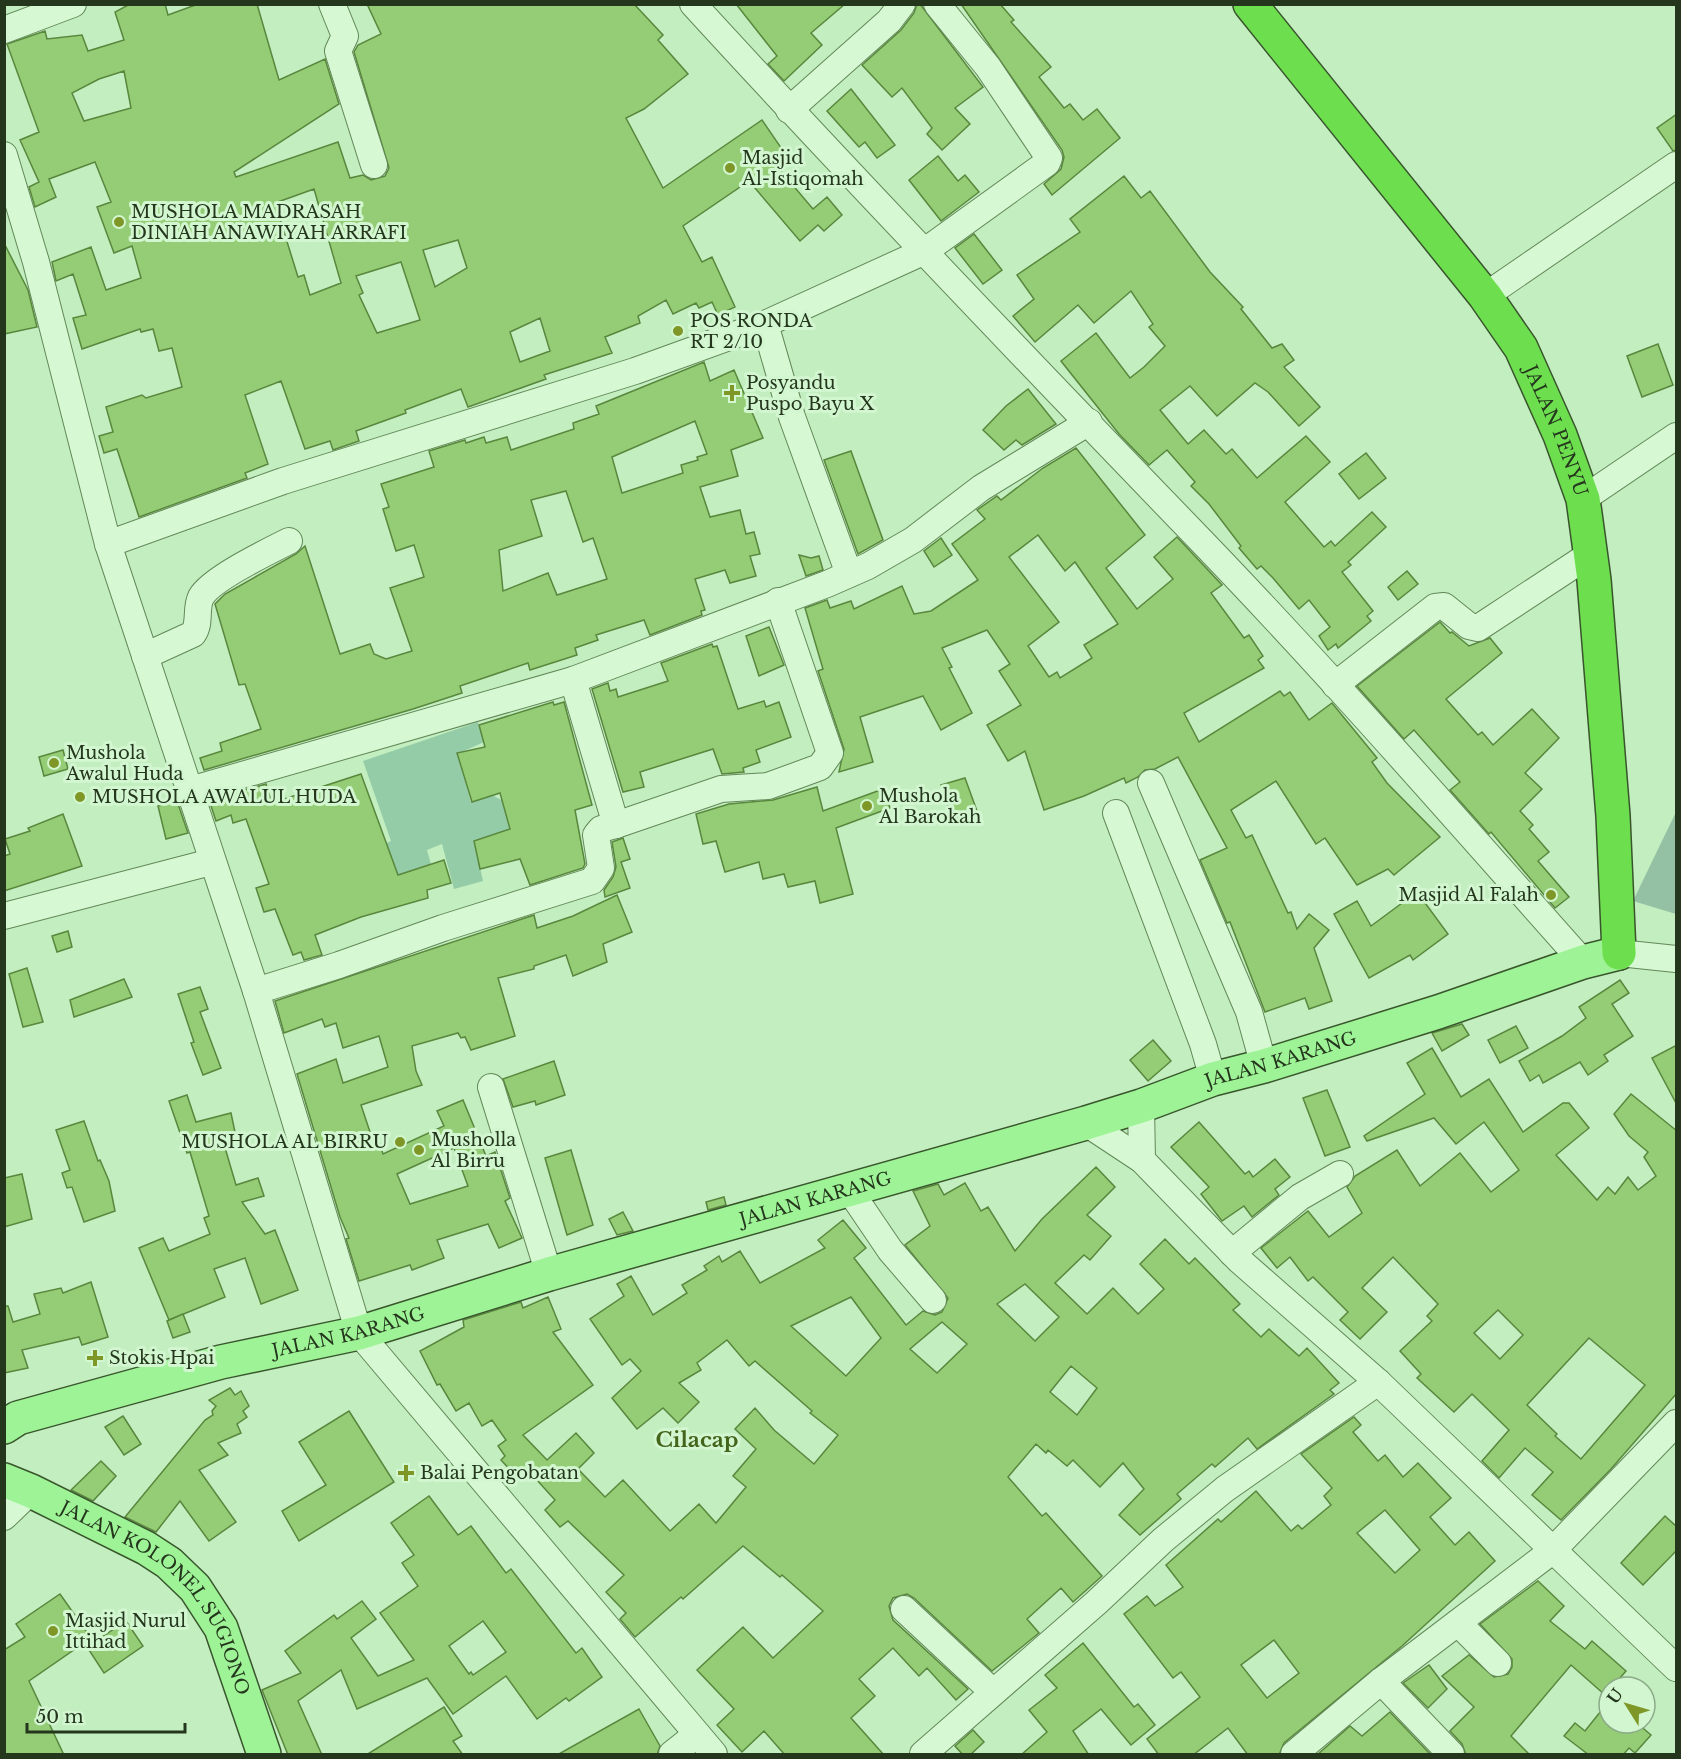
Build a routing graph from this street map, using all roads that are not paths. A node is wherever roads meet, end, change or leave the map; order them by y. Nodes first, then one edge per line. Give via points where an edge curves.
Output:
1 (72, 4) edge
2 (332, 4) edge
3 (693, 4) edge
4 (902, 4) edge
5 (937, 4) edge
6 (1250, 4) edge
7 (4, 30) edge
8 (789, 110) junction
9 (4, 155) edge
10 (375, 165) dead end
11 (1677, 165) edge
12 (925, 251) junction
13 (1485, 296) junction
14 (765, 324) junction
15 (1089, 422) junction
16 (1677, 436) edge
17 (1583, 499) junction
18 (290, 541) dead end
19 (108, 544) junction
20 (1590, 555) junction
21 (849, 574) junction
22 (778, 601) junction
23 (145, 656) junction
24 (573, 680) junction
25 (1335, 686) junction
26 (1151, 783) dead end
27 (190, 790) junction
28 (1116, 813) dead end
29 (616, 825) junction
30 (211, 862) junction
31 (4, 916) edge
32 (1619, 953) junction
33 (1677, 958) edge
34 (1583, 962) junction
35 (256, 991) junction
36 (1264, 1066) junction
37 (1213, 1078) junction
38 (491, 1086) dead end
39 (1141, 1106) junction
40 (1086, 1123) junction
41 (1142, 1160) junction
42 (1340, 1174) dead end
43 (850, 1191) junction
44 (1233, 1253) junction
45 (549, 1274) junction
46 (933, 1300) dead end
47 (359, 1333) junction
48 (1378, 1382) junction
49 (1677, 1423) edge
50 (5, 1424) edge
51 (18, 1485) edge
52 (4, 1517) edge
53 (1552, 1551) junction
54 (904, 1609) dead end
55 (1458, 1623) junction
56 (1498, 1663) dead end
57 (1677, 1668) edge
58 (1381, 1681) junction
59 (993, 1692) junction
60 (696, 1735) junction
61 (938, 1749) edge
62 (264, 1755) edge
63 (672, 1755) edge
64 (714, 1755) edge
65 (1294, 1755) edge
66 (1451, 1755) edge

1 - 7 street
2 - 10 street via 345,36 338,51
3 - 8 street
4 - 8 street via 889,21
5 - 12 street via 988,67 1049,158
6 - 13 highway, JALAN PENYU
8 - 12 street
9 - 19 street via 36,262
11 - 13 street
12 - 14 street
12 - 15 street
13 - 17 highway, JALAN PENYU via 1521,348 1560,435
14 - 19 street via 635,371 283,481
14 - 21 street via 792,417
15 - 21 street via 981,488 913,540
15 - 25 street
16 - 17 street
17 - 20 highway, JALAN PENYU
18 - 23 street via 205,592 199,602 193,634
19 - 23 street
20 - 25 street via 1478,628 1468,626 1444,606 1435,607
20 - 32 highway, JALAN PENYU via 1613,816
21 - 22 street
22 - 24 street
22 - 29 street via 829,748 826,762 768,786 721,789
23 - 27 street
24 - 27 street
24 - 29 street
25 - 34 street
26 - 36 street via 1249,1012
27 - 30 street
28 - 37 street
29 - 35 street via 601,829 596,835 601,868 598,876 587,883
30 - 31 street
30 - 35 street
32 - 33 street
32 - 34 main road, JALAN KARANG
34 - 36 main road, JALAN KARANG
35 - 47 street
36 - 37 main road, JALAN KARANG
37 - 39 main road, JALAN KARANG
38 - 45 street
39 - 40 main road, JALAN KARANG
39 - 41 street
40 - 41 street
40 - 43 main road, JALAN KARANG
41 - 44 street
42 - 44 street via 1300,1197
43 - 45 main road, JALAN KARANG
43 - 46 street via 890,1250
44 - 48 street
45 - 47 main road, JALAN KARANG
47 - 50 main road, JALAN KARANG via 221,1362
47 - 60 street
48 - 53 street
48 - 59 street via 1226,1489
49 - 53 street
51 - 52 street
51 - 62 main road, JALAN KOLONEL SUGIONO via 146,1548 195,1588 221,1628
53 - 55 street
53 - 57 street
54 - 59 street
55 - 56 street
55 - 58 street
58 - 65 street
58 - 66 street
59 - 61 street
60 - 63 street
60 - 64 street

